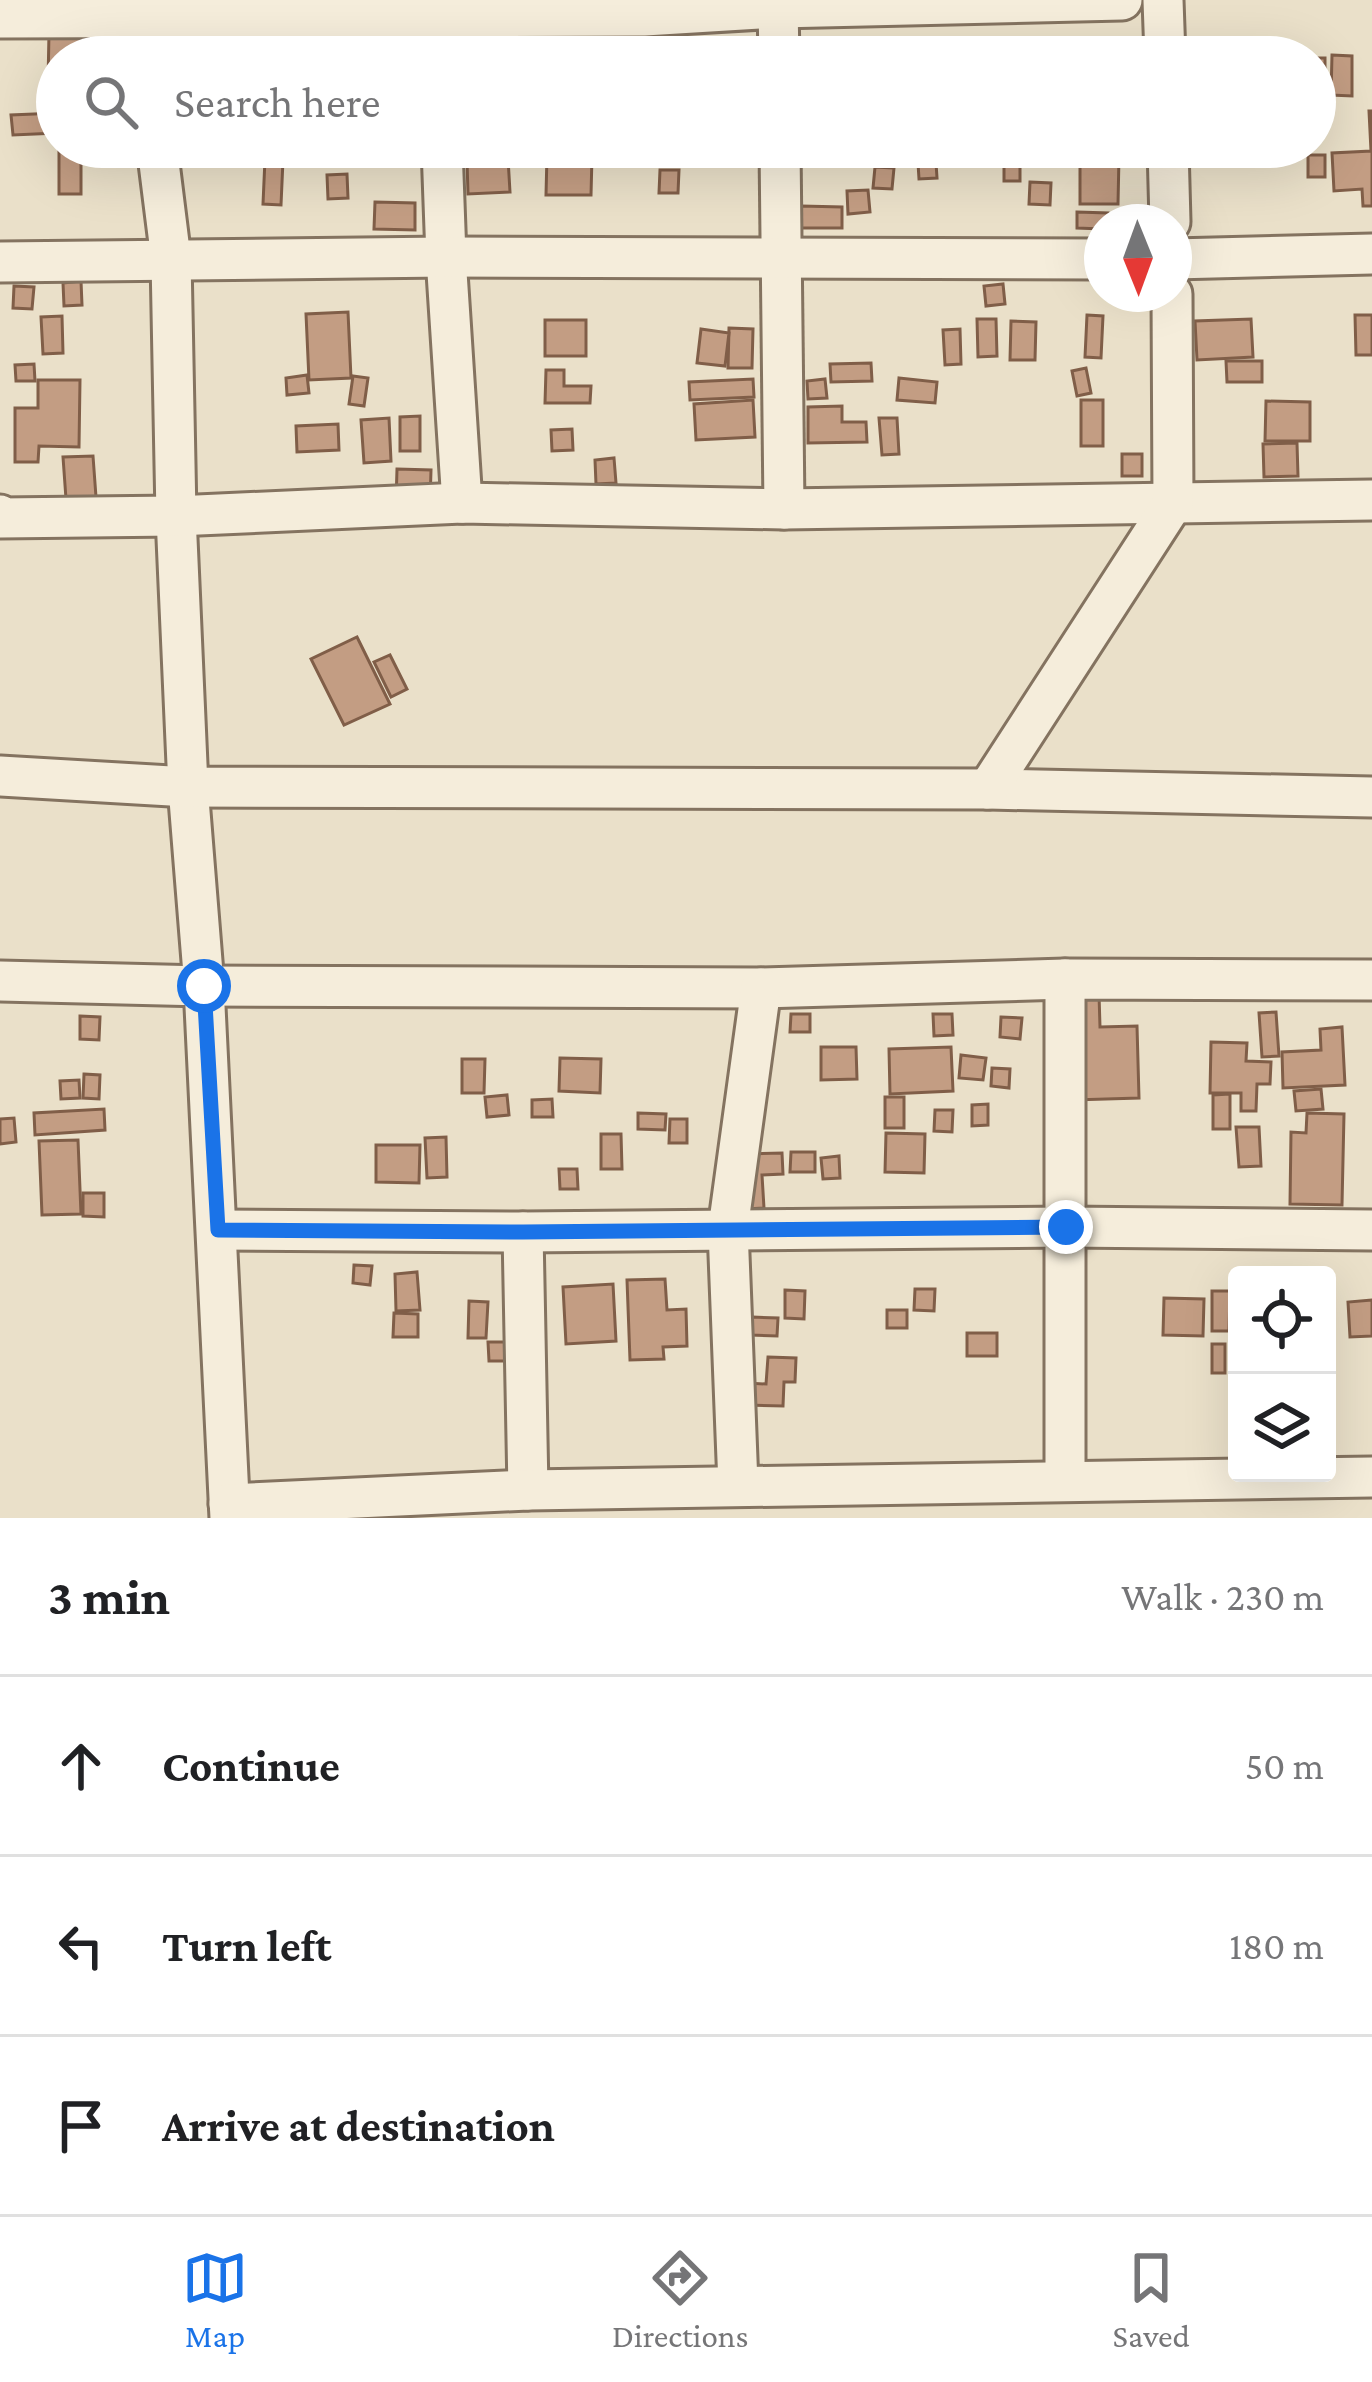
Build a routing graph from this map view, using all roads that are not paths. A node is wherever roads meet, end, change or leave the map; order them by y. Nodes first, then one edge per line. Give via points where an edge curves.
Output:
1 (1123, 0) edge
2 (1163, 0) edge
3 (140, 8) edge
4 (644, 8) edge
5 (778, 8) junction
6 (438, 17) junction
7 (0, 18) edge
8 (438, 36) edge
9 (779, 36) edge
10 (1164, 36) edge
11 (160, 168) edge
12 (443, 168) edge
13 (780, 168) edge
14 (1169, 168) edge
15 (1170, 204) edge
16 (1372, 254) edge
17 (446, 256) junction
18 (171, 259) junction
19 (781, 259) junction
20 (1084, 259) edge
21 (1192, 259) edge
22 (0, 262) edge
23 (1172, 312) edge
24 (1372, 500) edge
25 (462, 503) junction
26 (1173, 503) junction
27 (784, 509) junction
28 (0, 515) edge
29 (176, 516) junction
30 (0, 776) edge
31 (188, 787) junction
32 (988, 789) junction
33 (1372, 797) edge
34 (1065, 980) junction
35 (1372, 980) edge
36 (0, 981) edge
37 (204, 986) junction
38 (761, 988) junction
39 (1066, 1227) junction
40 (728, 1229) junction
41 (218, 1230) junction
42 (1372, 1230) edge
43 (523, 1232) junction
44 (1372, 1477) edge
45 (1065, 1480) junction
46 (738, 1485) junction
47 (528, 1490) junction
48 (889, 1501) edge
49 (230, 1511) edge

1 - 5 street
2 - 10 street
3 - 6 street
3 - 7 street
4 - 5 street
4 - 6 street
5 - 9 street
6 - 8 street
11 - 18 street
12 - 17 street
13 - 19 street
14 - 15 street
16 - 21 street
17 - 18 street
17 - 19 street
17 - 25 street
18 - 22 street
18 - 29 street
19 - 20 street
19 - 27 street
23 - 26 street
24 - 26 street
25 - 27 street
25 - 29 street
26 - 27 street
26 - 32 street
28 - 29 street
29 - 31 street
30 - 31 street
31 - 32 street
31 - 37 street
32 - 33 street
34 - 35 street
34 - 38 street
34 - 39 street
36 - 37 street
37 - 38 street
37 - 41 street
38 - 40 street
39 - 40 street
39 - 42 street
39 - 45 street
40 - 43 street
40 - 46 street
41 - 43 street
41 - 49 street
43 - 47 street
44 - 45 street
45 - 48 street
46 - 47 street
46 - 48 street
47 - 49 street

